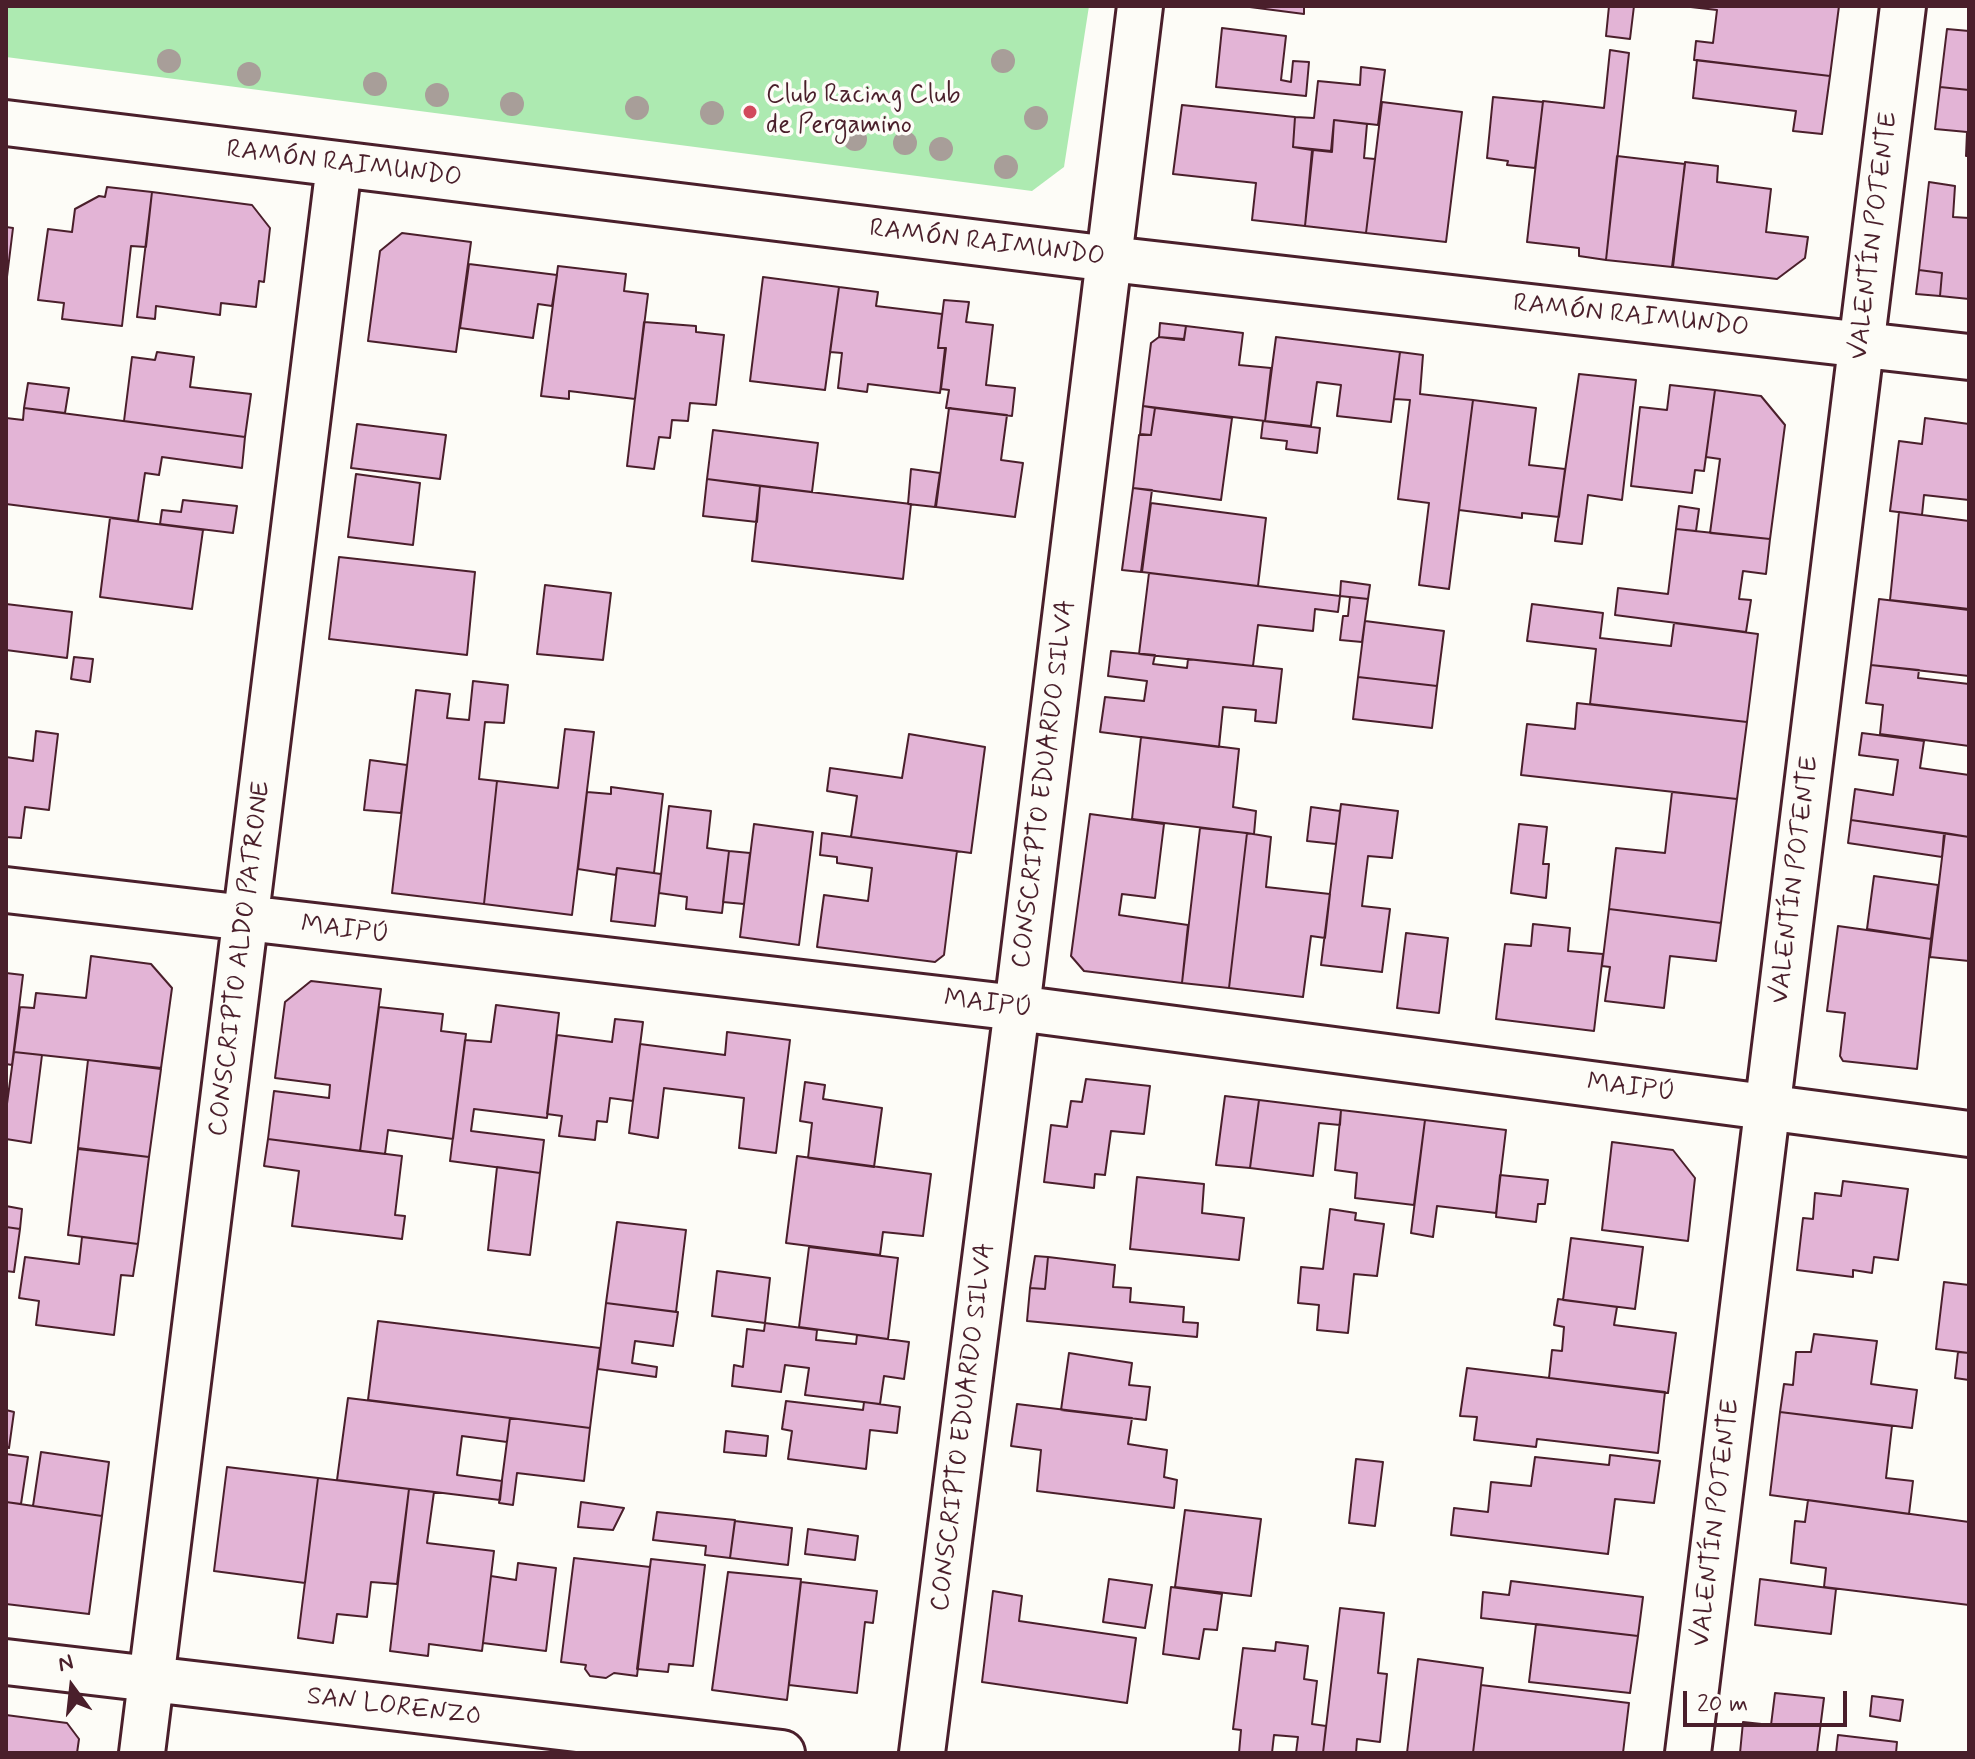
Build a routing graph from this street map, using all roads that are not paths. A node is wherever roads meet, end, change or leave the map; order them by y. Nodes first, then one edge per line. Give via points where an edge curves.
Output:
1 (1140, 6) edge
2 (1903, 6) edge
3 (6, 123) edge
4 (339, 165) junction
5 (1110, 259) junction
6 (1863, 343) junction
7 (1969, 357) edge
8 (6, 890) edge
9 (246, 919) junction
10 (1017, 1008) junction
11 (1768, 1106) junction
12 (1969, 1134) edge
13 (6, 1662) edge
14 (150, 1679) junction
15 (142, 1753) edge
16 (782, 1753) edge
17 (922, 1753) edge
18 (1688, 1753) edge

1 - 5 street, CONSCRIPTO EDUARDO SILVA
2 - 6 street, VALENTÍN POTENTE
3 - 4 street, RAMÓN RAIMUNDO
4 - 5 street, RAMÓN RAIMUNDO
4 - 9 street, CONSCRIPTO ALDO PATRONE
5 - 6 street, RAMÓN RAIMUNDO
5 - 10 street, CONSCRIPTO EDUARDO SILVA
6 - 7 street, RAMÓN RAIMUNDO
6 - 11 street, VALENTÍN POTENTE
8 - 9 street, MAIPÚ
9 - 10 street, MAIPÚ
9 - 14 street, CONSCRIPTO ALDO PATRONE
10 - 11 street, MAIPÚ
10 - 17 street, CONSCRIPTO EDUARDO SILVA
11 - 12 street, MAIPÚ
11 - 18 street, VALENTÍN POTENTE
13 - 14 street, SAN LORENZO
14 - 15 street, CONSCRIPTO ALDO PATRONE
14 - 16 street, SAN LORENZO

